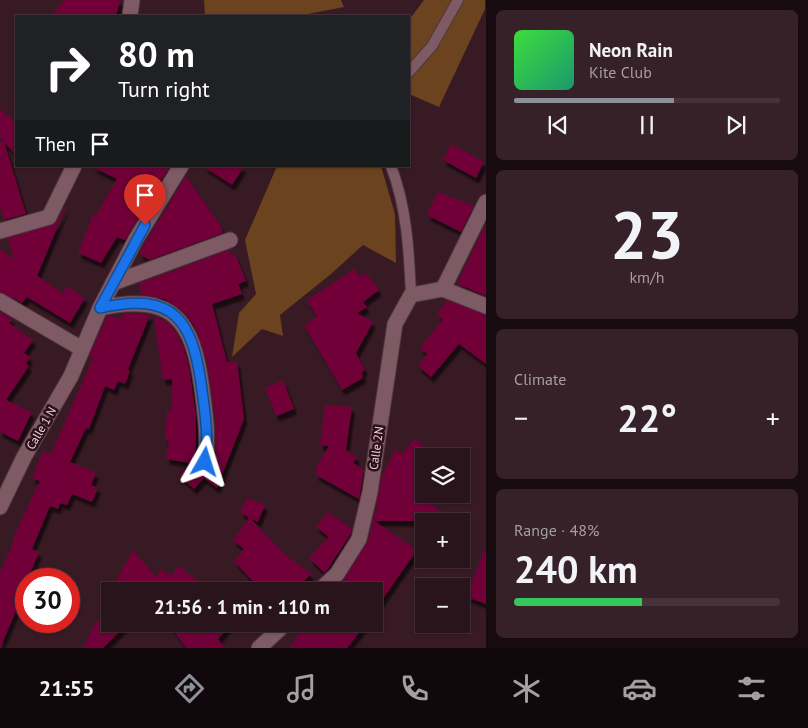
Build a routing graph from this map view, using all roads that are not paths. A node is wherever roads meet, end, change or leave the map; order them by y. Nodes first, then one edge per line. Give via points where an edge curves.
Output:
1 (132, 0) edge
2 (458, 0) edge
3 (130, 15) edge
4 (410, 71) edge
5 (74, 167) edge
6 (180, 167) edge
7 (391, 167) edge
8 (486, 202) edge
9 (0, 231) edge
10 (230, 240) dead end
11 (113, 283) junction
12 (443, 289) junction
13 (412, 295) junction
14 (0, 301) edge
15 (486, 306) edge
16 (100, 308) junction
17 (82, 349) junction
18 (205, 462) dead end
19 (0, 507) edge
20 (329, 582) edge
21 (276, 632) edge
22 (259, 648) edge

1 - 3 street
2 - 4 lane via 432,46
5 - 9 street via 49,217
6 - 11 street, Calle 1 N
7 - 13 lane via 401,193
8 - 12 street
10 - 11 street
11 - 16 street, Calle 1 N
12 - 13 street
12 - 15 street
13 - 20 street, Calle 2N via 395,324 370,492 359,539
14 - 17 street
16 - 17 street, Calle 1 N
16 - 18 street via 132,303 159,307 172,313 186,327 194,344 200,375 208,442
17 - 19 street, Calle 1 N via 71,376 24,457
21 - 22 street

